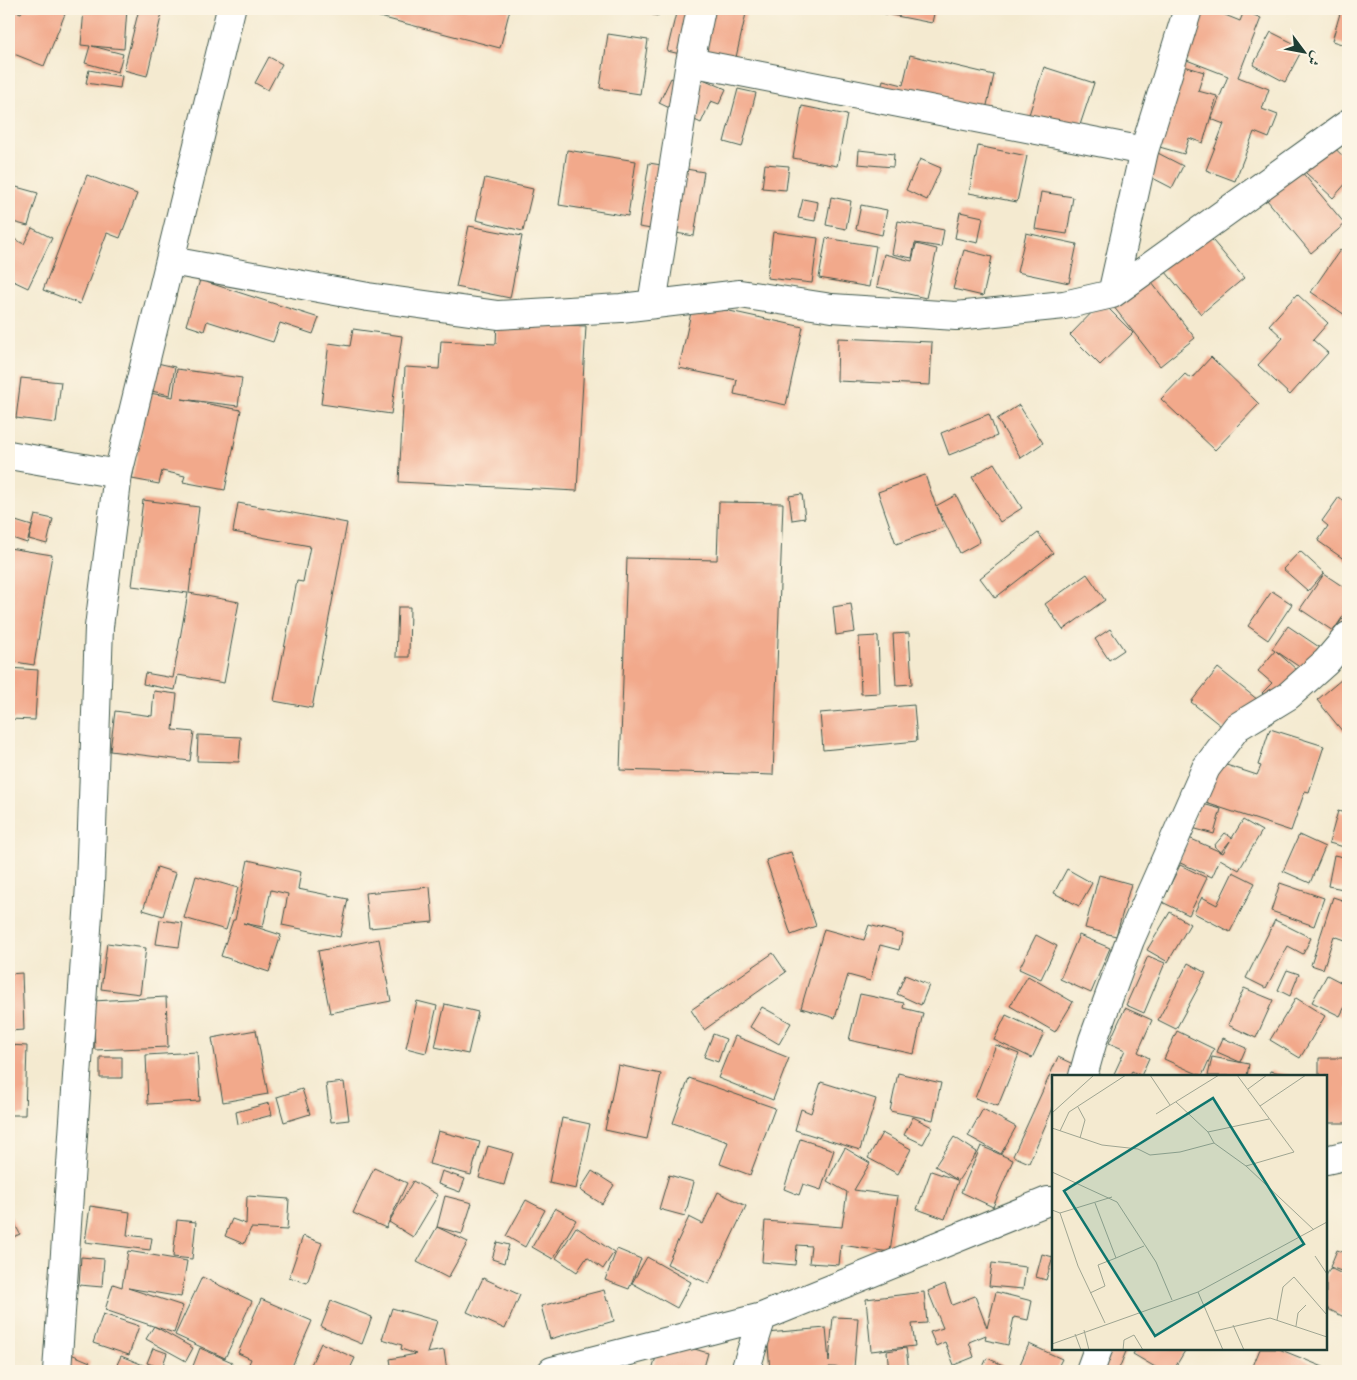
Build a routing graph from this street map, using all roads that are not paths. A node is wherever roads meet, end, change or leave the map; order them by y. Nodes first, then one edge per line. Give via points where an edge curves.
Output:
1 (231, 9) edge
2 (701, 9) edge
3 (1188, 9) edge
4 (690, 62) junction
5 (1348, 124) edge
6 (1144, 151) junction
7 (171, 260) junction
8 (1112, 294) junction
9 (652, 304) junction
10 (9, 455) edge
11 (118, 474) junction
12 (1348, 636) edge
13 (1083, 1075) edge
14 (1348, 1155) edge
15 (1327, 1160) edge
16 (1051, 1195) edge
17 (762, 1317) junction
18 (1098, 1350) edge
19 (57, 1371) edge
20 (552, 1371) edge
21 (745, 1371) edge
22 (1090, 1371) edge

1 - 7 street
2 - 4 street
3 - 6 street
4 - 6 street
4 - 9 street
5 - 8 street
6 - 8 street
7 - 9 street via 368,297 498,315
7 - 11 street
8 - 9 street via 1064,305 956,316 832,308 740,294
10 - 11 street
11 - 19 street via 99,627 90,885
12 - 13 street via 1326,662 1288,696 1237,727 1206,768 1130,940
14 - 15 street
16 - 17 street
17 - 20 street
17 - 21 street
18 - 22 street

